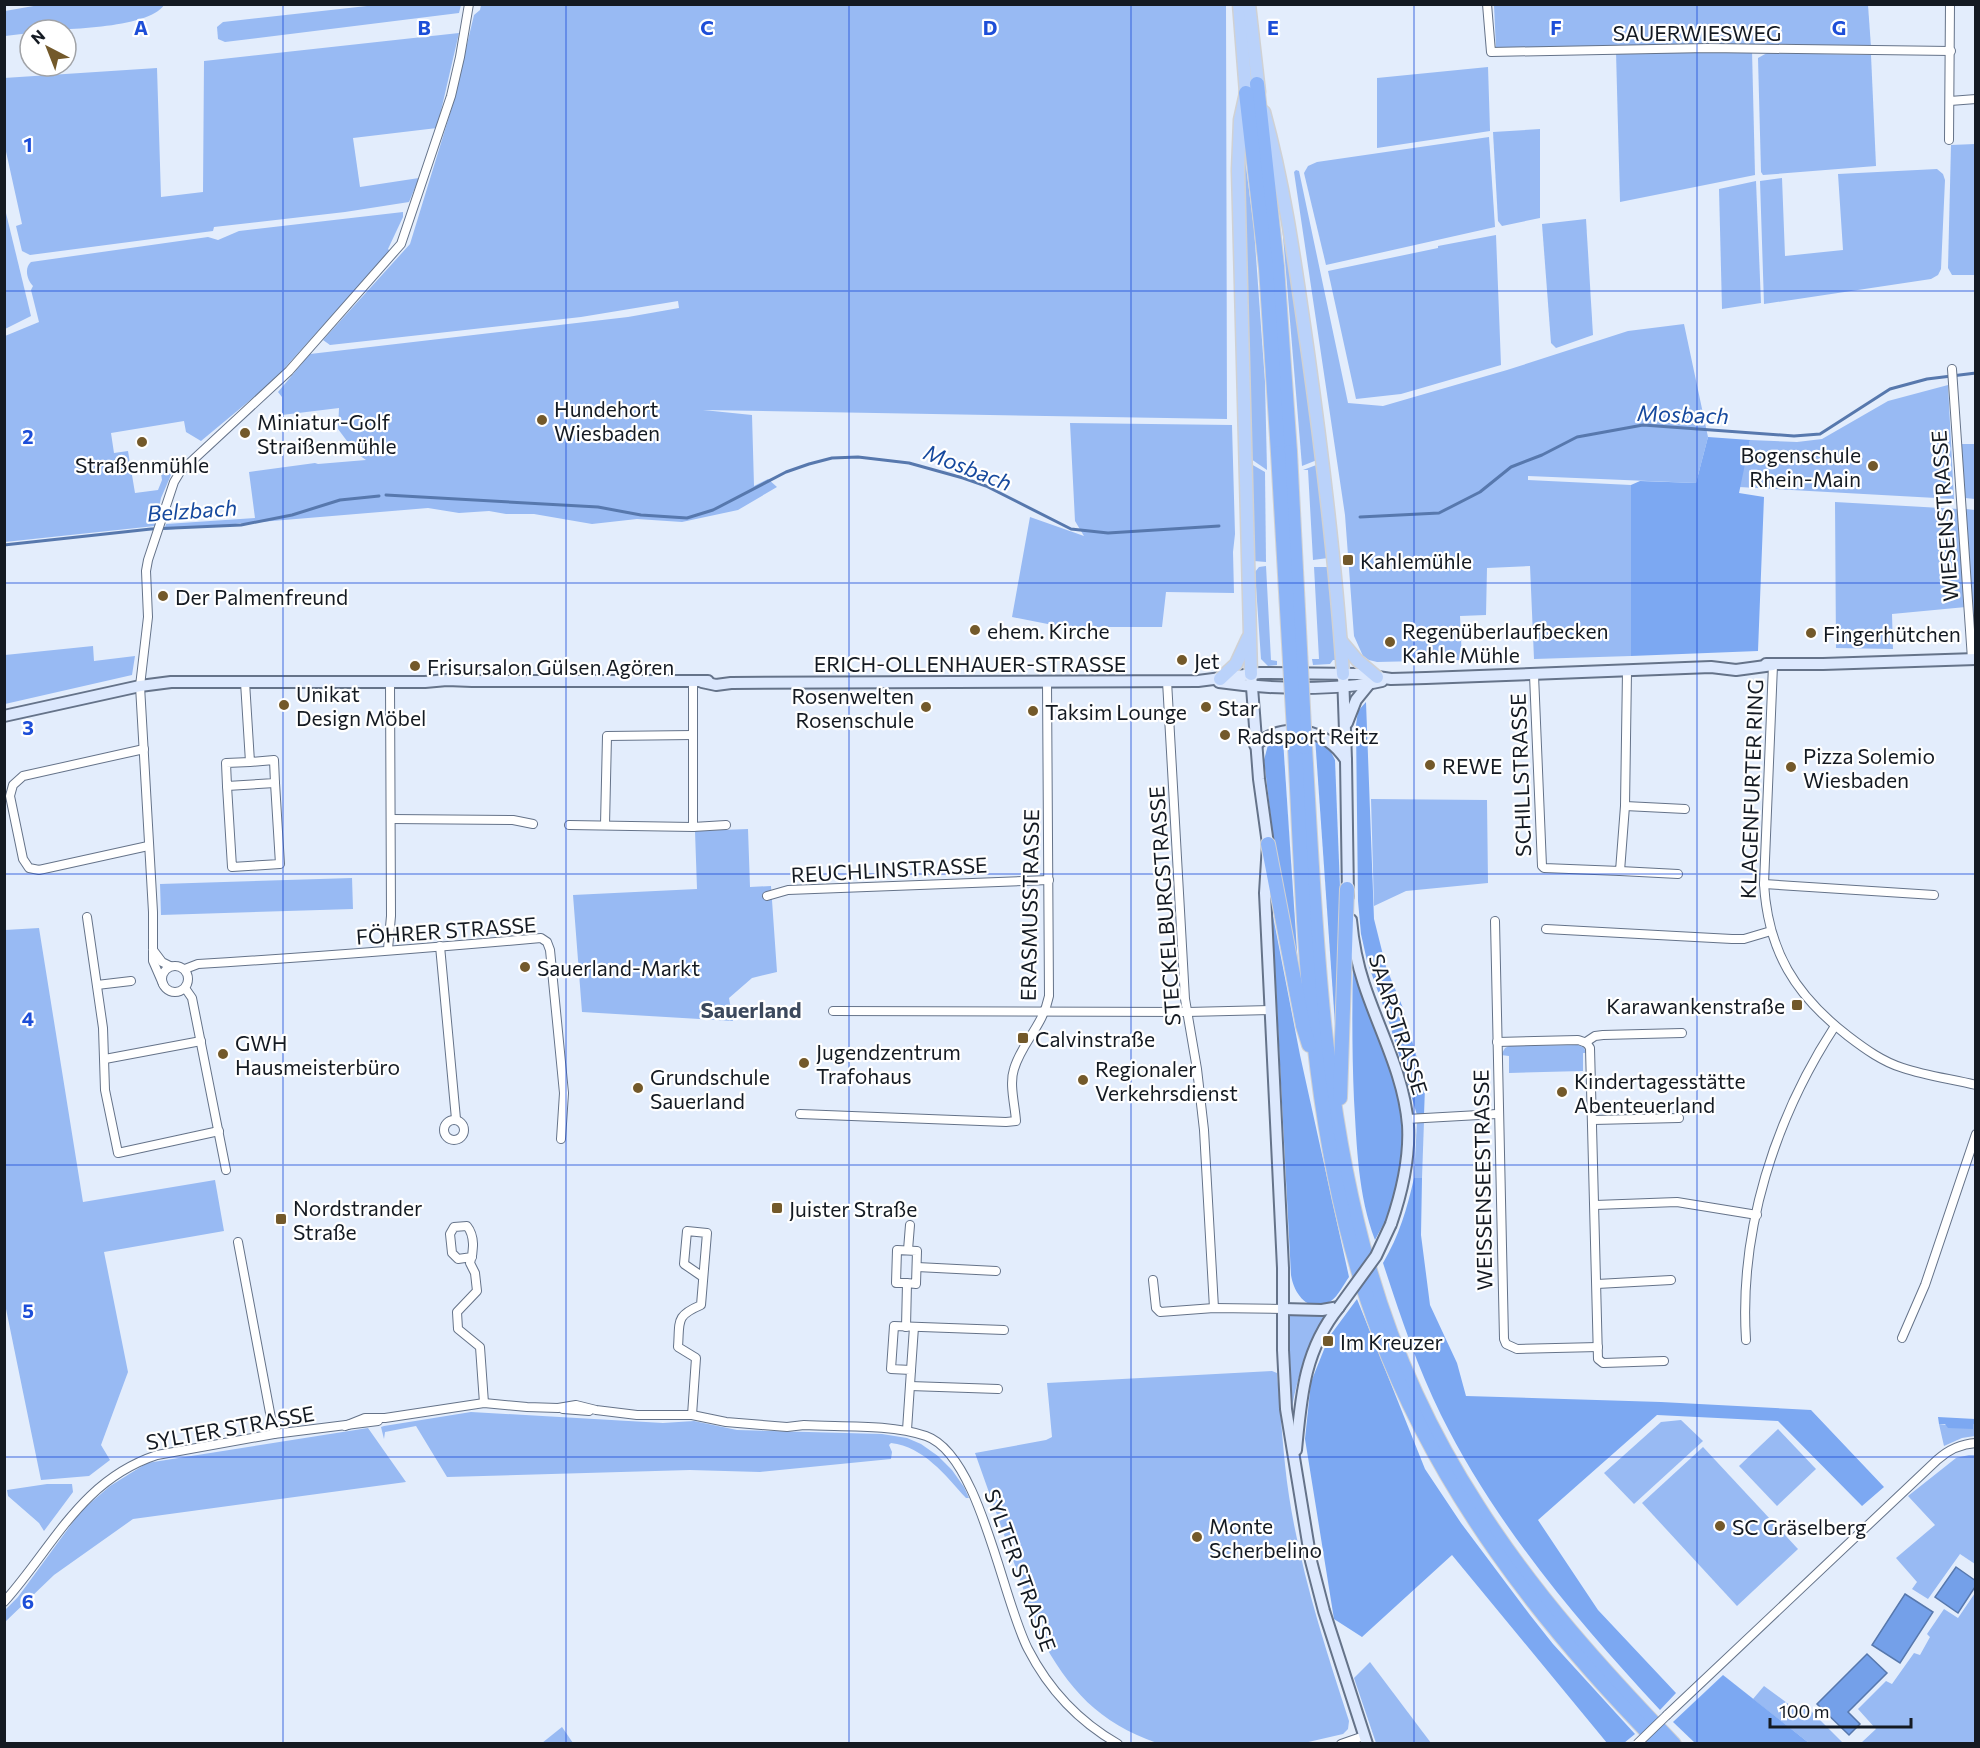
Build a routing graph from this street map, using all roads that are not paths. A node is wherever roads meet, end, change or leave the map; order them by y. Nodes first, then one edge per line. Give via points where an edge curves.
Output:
1 (469, 4) edge
2 (1239, 4) edge
3 (1249, 4) edge
4 (1487, 4) edge
5 (1950, 4) edge
6 (1951, 51) junction
7 (1251, 89) junction
8 (1976, 99) edge
9 (1950, 102) junction
10 (1948, 140) dead end
11 (1952, 369) dead end
12 (1284, 452) junction
13 (1250, 628) junction
14 (1341, 641) junction
15 (1974, 659) edge
16 (1773, 665) junction
17 (1627, 670) junction
18 (1534, 675) junction
19 (1215, 680) junction
20 (1252, 680) junction
21 (1373, 680) junction
22 (1167, 681) junction
23 (1343, 681) junction
24 (245, 682) junction
25 (390, 682) junction
26 (698, 682) junction
27 (1047, 682) junction
28 (140, 686) junction
29 (4, 716) edge
30 (1346, 726) junction
31 (693, 735) junction
32 (1255, 745) junction
33 (1300, 748) junction
34 (144, 749) junction
35 (1346, 760) junction
36 (250, 762) junction
37 (275, 783) junction
38 (227, 786) junction
39 (1624, 806) junction
40 (1685, 809) dead end
41 (391, 819) junction
42 (533, 824) dead end
43 (569, 825) dead end
44 (605, 825) junction
45 (726, 825) dead end
46 (693, 827) junction
47 (1268, 844) junction
48 (148, 846) junction
49 (1620, 871) junction
50 (1678, 874) dead end
51 (1049, 880) junction
52 (1764, 884) junction
53 (1347, 889) junction
54 (1934, 895) dead end
55 (767, 896) dead end
56 (87, 917) dead end
57 (1495, 921) dead end
58 (1546, 929) dead end
59 (1771, 932) junction
60 (440, 946) junction
61 (388, 949) junction
62 (153, 950) junction
63 (170, 966) junction
64 (184, 969) junction
65 (130, 981) dead end
66 (163, 984) junction
67 (97, 985) junction
68 (185, 988) junction
69 (1271, 1010) junction
70 (833, 1011) dead end
71 (1046, 1011) junction
72 (1187, 1012) junction
73 (1835, 1026) junction
74 (1682, 1033) dead end
75 (201, 1041) junction
76 (1497, 1041) junction
77 (1586, 1042) junction
78 (105, 1059) junction
79 (1319, 1080) junction
80 (1976, 1085) edge
81 (800, 1114) dead end
82 (1497, 1114) junction
83 (1679, 1118) dead end
84 (456, 1119) dead end
85 (1407, 1119) junction
86 (1593, 1120) junction
87 (219, 1131) junction
88 (1339, 1134) junction
89 (1976, 1134) edge
90 (561, 1139) dead end
91 (226, 1170) dead end
92 (1595, 1205) junction
93 (1757, 1215) junction
94 (910, 1225) dead end
95 (238, 1242) dead end
96 (908, 1250) junction
97 (472, 1257) junction
98 (917, 1267) junction
99 (1283, 1268) junction
100 (996, 1271) dead end
101 (703, 1277) junction
102 (1153, 1280) dead end
103 (1671, 1280) dead end
104 (907, 1283) junction
105 (1596, 1284) junction
106 (1339, 1306) junction
107 (1214, 1308) junction
108 (1283, 1309) junction
109 (1303, 1310) junction
110 (910, 1327) junction
111 (1004, 1330) dead end
112 (1902, 1338) dead end
113 (1746, 1340) dead end
114 (1598, 1347) junction
115 (1664, 1361) dead end
116 (911, 1370) junction
117 (910, 1386) junction
118 (998, 1389) dead end
119 (484, 1403) junction
120 (692, 1415) junction
121 (907, 1430) junction
122 (274, 1434) junction
123 (1976, 1443) edge
124 (1295, 1468) junction
125 (4, 1602) edge
126 (1366, 1740) edge
127 (1118, 1743) edge
128 (1341, 1743) edge
129 (1637, 1743) edge
130 (1659, 1743) edge
131 (1674, 1743) edge

1 - 28 street via 451,96 402,244 286,375 180,472 174,482 146,571 148,613
2 - 7 main road
3 - 7 main road
4 - 6 street, SAUERWIESWEG via 1491,52 1708,48
5 - 6 street
6 - 9 street
7 - 12 highway via 1252,154
7 - 12 highway via 1272,208 1285,358
7 - 13 main road via 1240,120 1238,170
7 - 14 main road via 1279,166 1293,244 1323,461
8 - 9 street
9 - 10 street
11 - 15 street, WIESENSTRASSE
12 - 33 highway, bridge
13 - 19 main road via 1236,664
13 - 20 main road
14 - 21 main road
14 - 23 main road
15 - 16 main road, ERICH-OLLENHAUER-STRASSE
16 - 17 main road, ERICH-OLLENHAUER-STRASSE via 1736,670
16 - 52 street, KLAGENFURTER RING
17 - 18 main road, ERICH-OLLENHAUER-STRASSE
17 - 39 street
18 - 21 main road, ERICH-OLLENHAUER-STRASSE
18 - 49 street, SCHILLSTRASSE via 1542,866
19 - 20 main road, ERICH-OLLENHAUER-STRASSE
19 - 22 main road, ERICH-OLLENHAUER-STRASSE
20 - 23 main road, ERICH-OLLENHAUER-STRASSE
20 - 32 main road, SAARSTRASSE
21 - 23 main road, ERICH-OLLENHAUER-STRASSE
21 - 30 main road via 1356,700
22 - 27 main road, ERICH-OLLENHAUER-STRASSE
22 - 72 street, STECKELBURGSTRASSE
23 - 30 main road, SAARSTRASSE
24 - 25 main road, ERICH-OLLENHAUER-STRASSE
24 - 28 main road, ERICH-OLLENHAUER-STRASSE
24 - 36 street
25 - 26 main road, ERICH-OLLENHAUER-STRASSE
25 - 41 street
26 - 27 main road, ERICH-OLLENHAUER-STRASSE
26 - 31 street
27 - 51 street, ERASMUSSTRASSE
28 - 29 main road, ERICH-OLLENHAUER-STRASSE
28 - 34 street
30 - 35 main road, SAARSTRASSE
31 - 44 street via 607,736
31 - 46 street
32 - 35 main road via 1277,733 1307,731 1328,740
32 - 47 main road, SAARSTRASSE
33 - 79 highway via 1307,959
33 - 88 highway via 1318,957
34 - 48 street
34 - 48 street via 23,776 13,785 10,796 23,859 29,868 39,870
35 - 53 main road, SAARSTRASSE
36 - 37 street via 274,760
36 - 38 street via 226,763
37 - 38 street
37 - 38 street via 280,864 268,865 232,867
39 - 40 street
39 - 49 street
41 - 42 street via 513,820
41 - 61 street
43 - 44 street
44 - 46 street
45 - 46 street
47 - 69 main road, SAARSTRASSE via 1265,883
47 - 79 highway via 1303,1026
48 - 62 street
49 - 50 street, SCHILLSTRASSE
51 - 55 street, REUCHLINSTRASSE via 794,890
51 - 71 street, ERASMUSSTRASSE
52 - 54 street
52 - 59 street, KLAGENFURTER RING
53 - 85 main road, SAARSTRASSE via 1358,963 1397,1074
53 - 88 highway
56 - 67 street
57 - 76 street, WEISSENSEESTRASSE
58 - 59 street via 1732,939
59 - 73 street, KLAGENFURTER RING via 1796,985
60 - 61 street, FÖHRER STRASSE
60 - 84 street
60 - 90 street, FÖHRER STRASSE via 541,938 547,942 564,1093
61 - 64 street, FÖHRER STRASSE via 198,964
62 - 63 street
62 - 66 street via 154,966
63 - 64 street, FÖHRER STRASSE
63 - 66 street via 162,976
64 - 68 street via 189,981
65 - 67 street
66 - 68 street via 173,992
67 - 78 street
68 - 75 street via 192,999
69 - 72 street
69 - 99 main road, SAARSTRASSE
70 - 71 street
71 - 72 street
71 - 81 street, ERASMUSSTRASSE via 1013,1072 1016,1121
72 - 107 street, STECKELBURGSTRASSE via 1204,1130
73 - 80 street, KLAGENFURTER RING via 1890,1063
73 - 93 street via 1814,1059 1782,1128
74 - 77 street via 1603,1035
75 - 78 street
75 - 87 street
76 - 77 street
76 - 82 street, WEISSENSEESTRASSE
77 - 86 street via 1590,1048
78 - 87 street via 105,1090 118,1153
79 - 130 highway via 1334,1169 1358,1269 1378,1331 1415,1416 1449,1481 1511,1573 1560,1635
82 - 85 street
82 - 114 street, WEISSENSEESTRASSE via 1506,1344 1517,1349
83 - 86 street
85 - 106 main road, SAARSTRASSE, bridge via 1403,1187 1391,1224 1376,1256
86 - 92 street
87 - 91 street
88 - 131 highway via 1363,1245 1384,1313 1445,1452 1493,1529 1541,1595
89 - 112 street via 1925,1286
92 - 93 street via 1677,1202
92 - 105 street
93 - 113 street via 1746,1275
94 - 96 street
95 - 122 street
96 - 98 street via 917,1251
96 - 104 street via 897,1250 896,1283
97 - 97 street via 471,1232 466,1226 454,1227 450,1234 452,1254 458,1259
97 - 119 street via 477,1291 457,1311 458,1329 480,1347
98 - 100 street
98 - 104 street via 916,1284
99 - 108 main road, SAARSTRASSE
99 - 109 main road via 1289,1296
101 - 101 street via 707,1233 687,1231 684,1264
101 - 120 street via 700,1305 681,1317 678,1347 696,1358
102 - 107 street via 1158,1311
103 - 105 street
104 - 110 street
105 - 114 street
106 - 109 main road
106 - 124 main road, SAARSTRASSE via 1320,1336 1302,1387
107 - 108 street
108 - 109 main road
108 - 124 main road, SAARSTRASSE via 1286,1409
110 - 111 street
110 - 116 street
110 - 116 street via 894,1326 891,1369
114 - 115 street via 1599,1362
116 - 117 street
117 - 118 street
117 - 121 street
119 - 120 street, SYLTER STRASSE via 637,1415
119 - 122 street, SYLTER STRASSE via 373,1423
120 - 121 street, SYLTER STRASSE via 788,1427
121 - 127 street, SYLTER STRASSE via 948,1453 960,1466 974,1493 1020,1631 1040,1671 1072,1711
122 - 125 street, SYLTER STRASSE via 157,1455 122,1470 79,1505
123 - 129 street, bridge via 1949,1450
124 - 126 main road, SAARSTRASSE via 1324,1611
126 - 128 street

